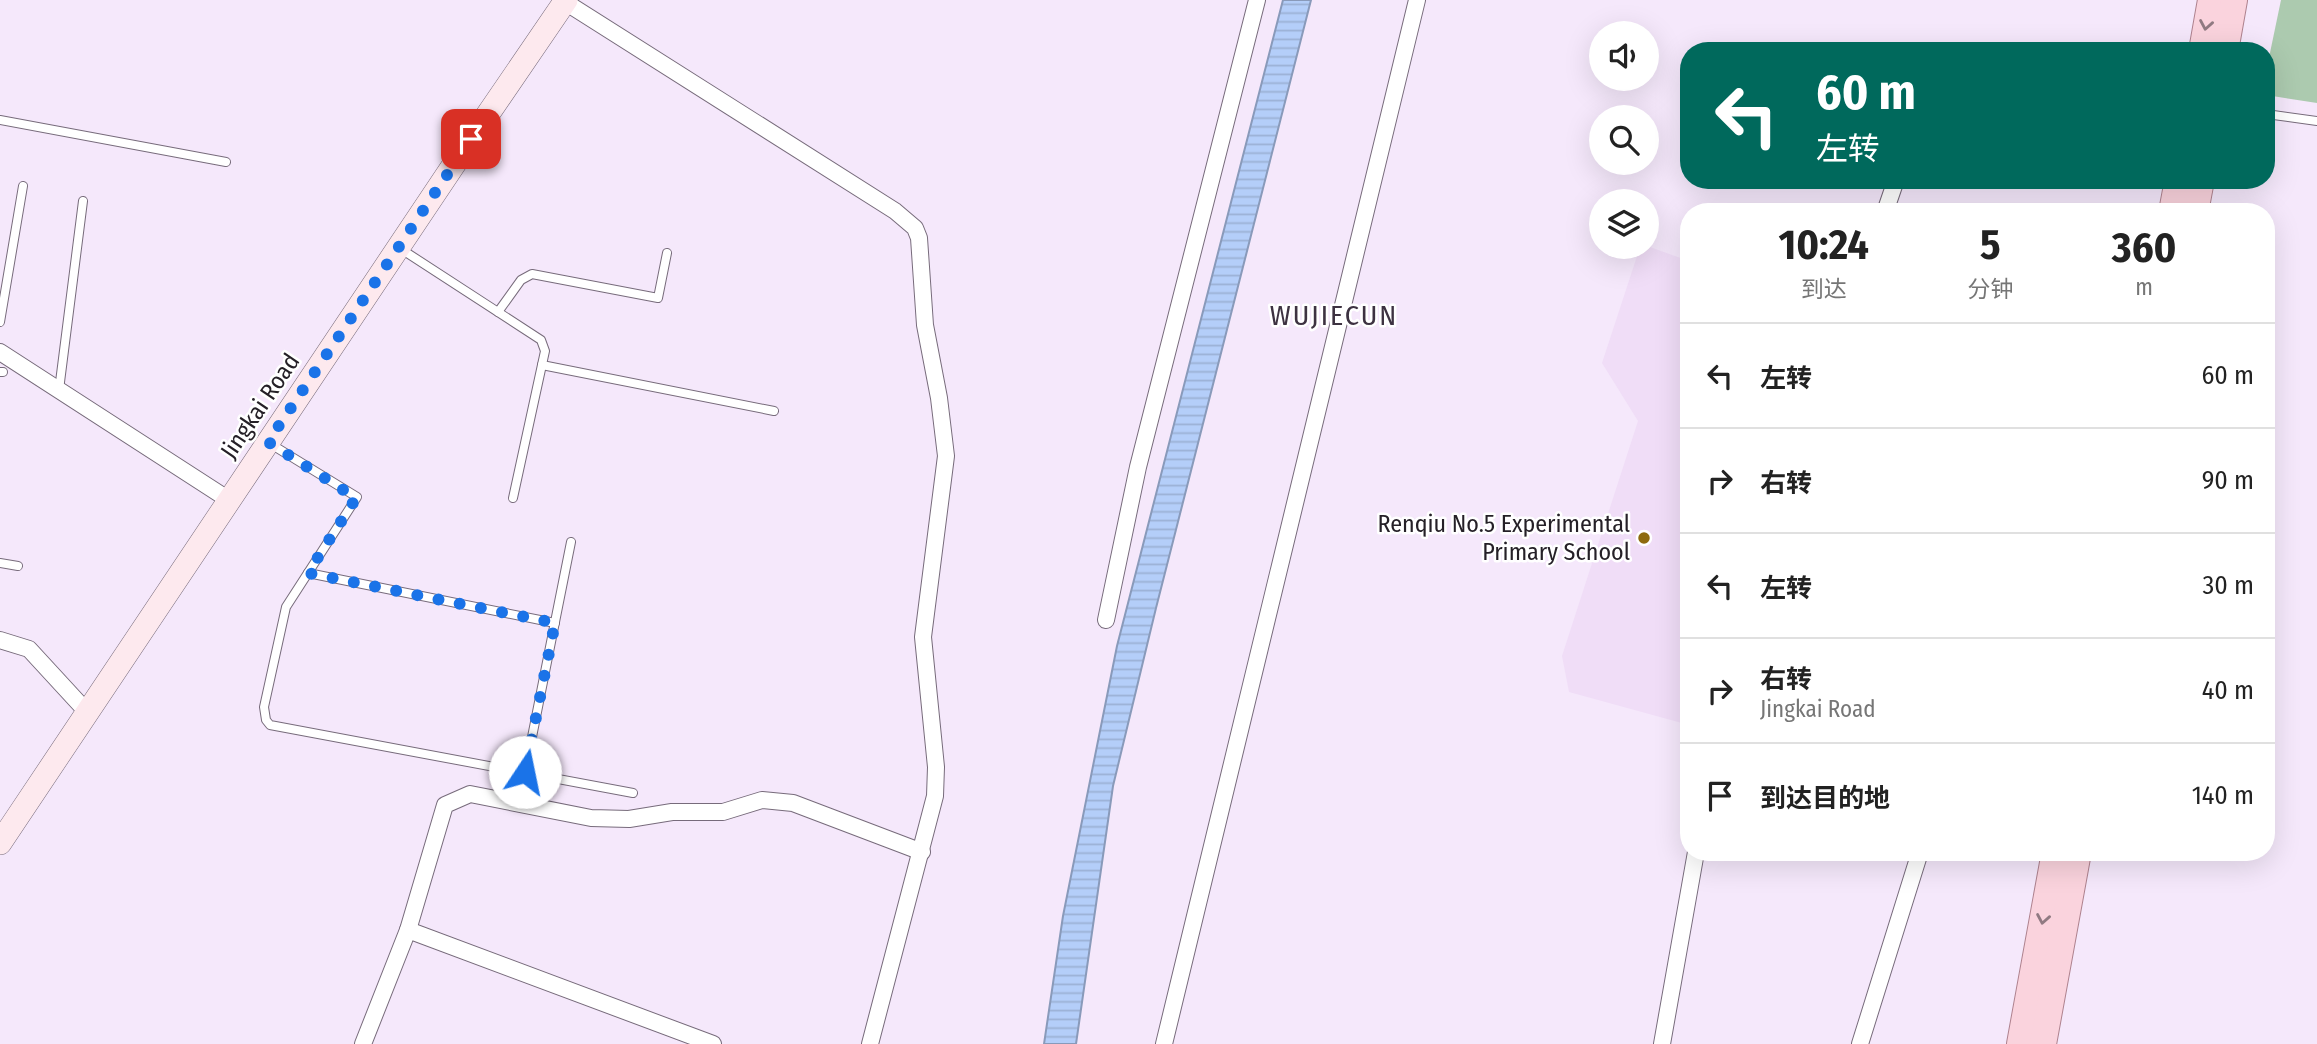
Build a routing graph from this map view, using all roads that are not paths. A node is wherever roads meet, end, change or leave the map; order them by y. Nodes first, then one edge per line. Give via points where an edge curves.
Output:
1 (1257, 0) edge
2 (1417, 0) edge
3 (2211, 0) edge
4 (2234, 0) edge
5 (559, 3) edge
6 (2204, 42) edge
7 (2227, 42) edge
8 (2275, 115) edge
9 (0, 120) edge
10 (2317, 121) edge
11 (226, 162) dead end
12 (23, 186) dead end
13 (83, 201) dead end
14 (398, 247) junction
15 (667, 253) dead end
16 (498, 312) junction
17 (0, 322) edge
18 (0, 352) edge
19 (542, 365) junction
20 (59, 390) junction
21 (774, 411) dead end
22 (268, 442) junction
23 (513, 498) dead end
24 (229, 499) junction
25 (571, 542) dead end
26 (0, 563) edge
27 (18, 566) dead end
28 (308, 573) junction
29 (1106, 620) dead end
30 (555, 623) junction
31 (0, 640) edge
32 (87, 712) junction
33 (525, 772) junction
34 (633, 793) dead end
35 (0, 842) edge
36 (922, 852) junction
37 (1694, 861) edge
38 (1917, 861) edge
39 (2053, 861) edge
40 (2076, 861) edge
41 (408, 930) junction
42 (363, 1044) edge
43 (713, 1044) edge
44 (870, 1044) edge
45 (1164, 1044) edge
46 (1662, 1044) edge
47 (1860, 1044) edge
48 (2020, 1044) edge
49 (2043, 1044) edge

1 - 29 street via 1138,467
2 - 45 street
3 -> 6 main road
4 - 7 main road
5 - 14 main road, Jingkai Road
5 - 36 street via 895,211 919,237 925,325 946,457 923,637 936,767 935,796
8 - 10 lane
9 - 11 lane
12 - 17 lane
13 - 20 lane
14 - 16 lane
14 - 22 main road, Jingkai Road
15 - 16 lane via 658,298 531,274 521,280
16 - 19 lane via 541,341 545,351
18 - 20 street
19 - 21 lane
19 - 23 lane
20 - 24 street
22 - 24 main road, Jingkai Road
22 - 28 lane via 356,498
24 - 32 main road, Jingkai Road
25 - 30 lane
26 - 27 lane
28 - 30 lane
28 - 33 lane via 286,607 281,624 264,707 270,725
30 - 33 lane
31 - 32 street via 29,649
32 - 35 main road, Jingkai Road
33 - 34 lane
36 - 41 street via 793,803 762,800 723,812 604,818 470,794 445,805
36 - 44 street
37 - 46 street
38 - 47 street
39 -> 48 main road
40 - 49 main road
41 - 42 street
41 - 43 street

